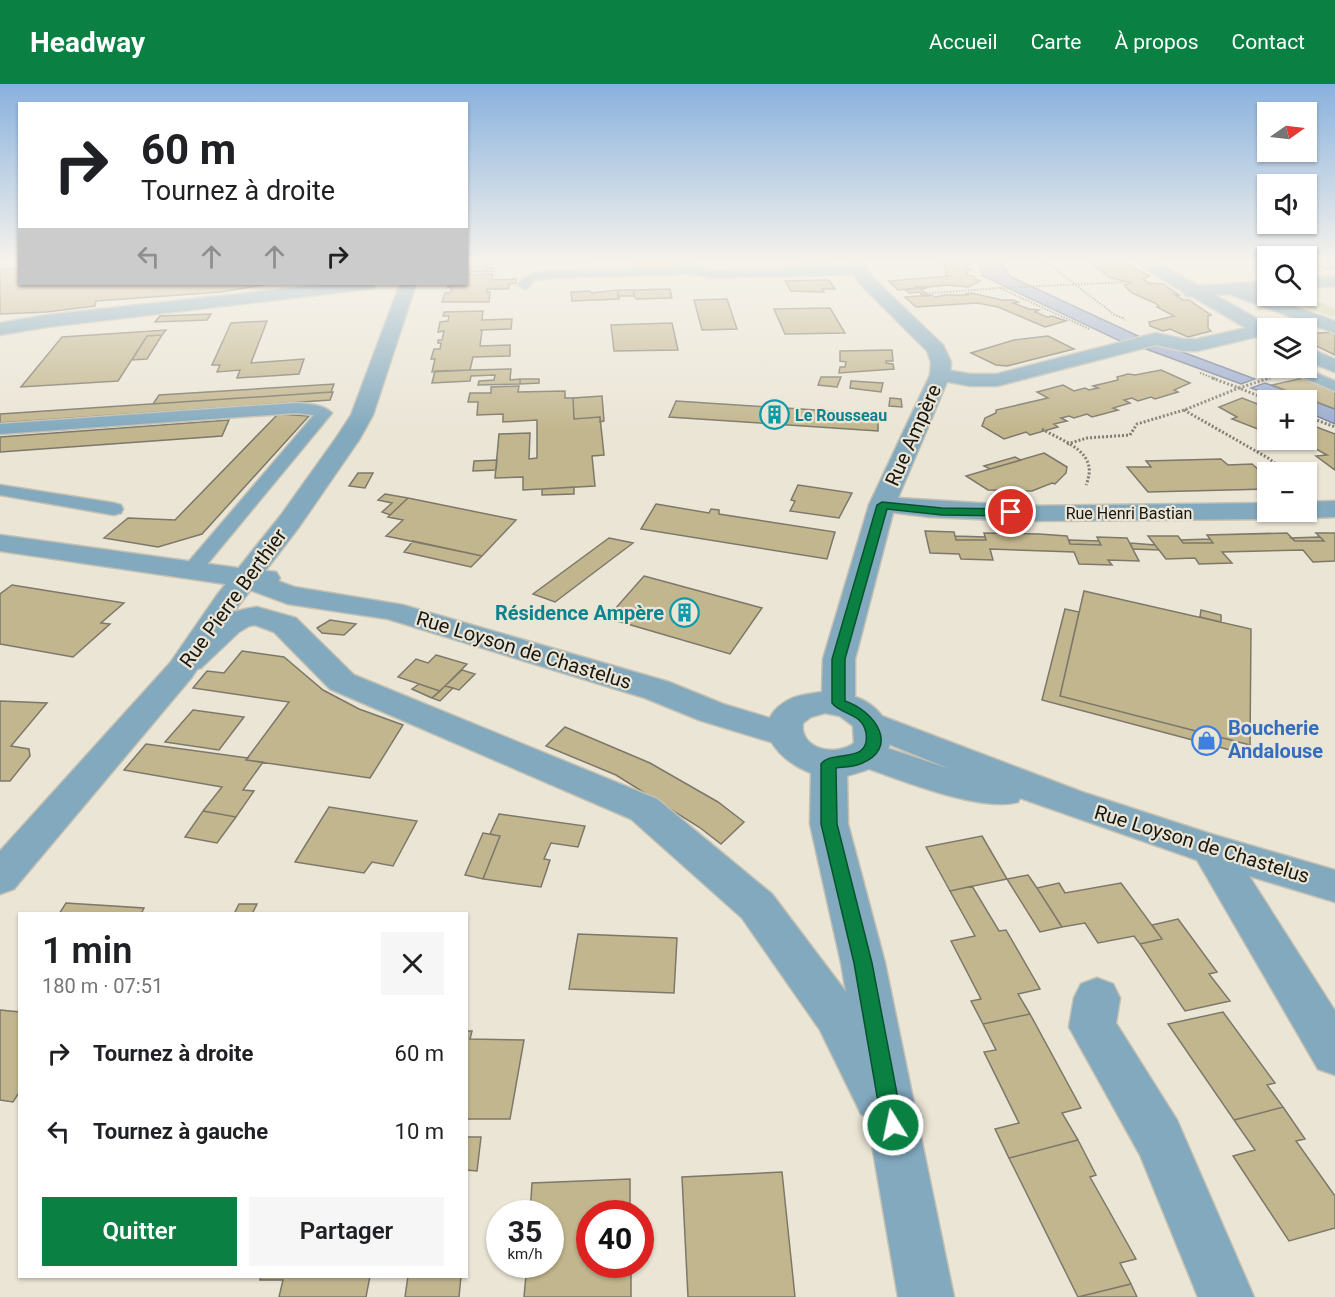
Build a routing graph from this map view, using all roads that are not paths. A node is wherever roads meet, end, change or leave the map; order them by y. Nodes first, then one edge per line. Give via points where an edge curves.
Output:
1 (76, 318) edge
2 (396, 318) edge
3 (904, 318) edge
4 (1243, 318) edge
5 (1310, 318) edge
6 (1257, 324) edge
7 (1335, 327) edge
8 (1257, 328) edge
9 (0, 329) edge
10 (1317, 363) edge
11 (1335, 366) edge
12 (1317, 372) edge
13 (939, 375) junction
14 (1335, 386) edge
15 (0, 429) edge
16 (0, 490) edge
17 (882, 505) junction
18 (114, 509) dead end
19 (1335, 509) edge
20 (1317, 510) edge
21 (1257, 511) edge
22 (0, 543) edge
23 (192, 570) junction
24 (245, 578) junction
25 (181, 670) junction
26 (838, 703) junction
27 (786, 724) junction
28 (855, 747) junction
29 (1211, 849) junction
30 (0, 878) edge
31 (1335, 886) edge
32 (1097, 998) dead end
33 (1335, 1053) edge
34 (893, 1125) junction
35 (926, 1297) edge
36 (1226, 1297) edge

1 - 9 street
2 - 24 street, Rue Pierre Berthier via 362,414 290,521
3 - 13 street, Rue Ampère via 936,349 941,362
4 - 6 street
5 - 7 street
8 - 13 street, Rue Ampère via 1197,345 1162,338 997,380
10 - 11 street
12 - 14 lane
13 - 17 street, Rue Ampère
15 - 23 lane via 296,408 324,413
16 - 18 lane
17 - 21 street, Rue Henri Bastian via 942,512
17 - 26 street, Rue Ampère via 839,659
19 - 20 street
22 - 23 street, Rue Loyson de Chastelus
23 - 24 street, Rue Loyson de Chastelus
24 - 25 street, Rue Pierre Berthier
24 - 27 street, Rue Loyson de Chastelus via 288,595 392,611 657,690 711,712
25 - 30 street, Rue Pierre Berthier
25 - 34 street via 228,625 257,616 285,625 342,682 644,809 757,906 836,1015
26 - 27 street via 798,707
26 - 28 street via 852,708
27 - 28 street via 789,744 813,760
28 - 29 street, Rue Loyson de Chastelus via 947,782 1069,802
28 - 34 street via 829,824 863,963
29 - 31 street, Rue Loyson de Chastelus
29 - 33 street
32 - 36 street via 1092,1027 1159,1138
34 - 35 street

